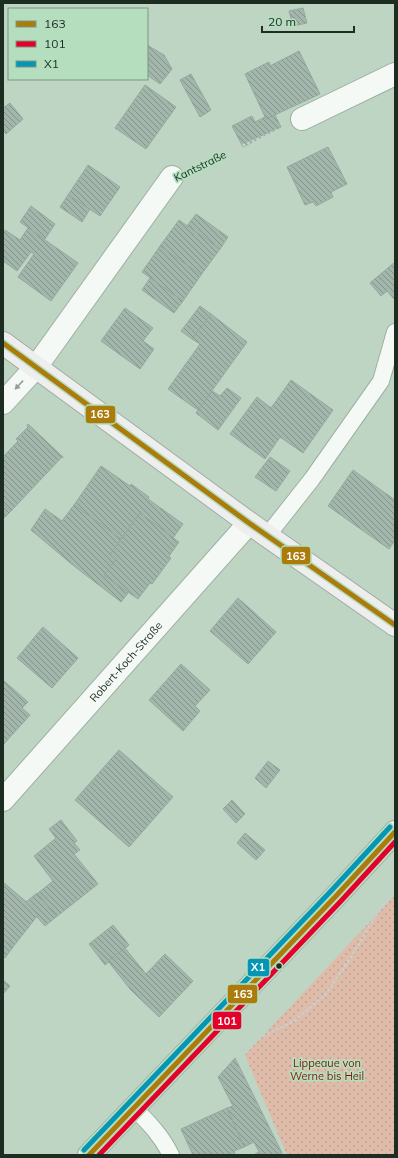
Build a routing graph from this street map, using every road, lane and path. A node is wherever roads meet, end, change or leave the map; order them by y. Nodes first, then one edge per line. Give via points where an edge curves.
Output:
1 (395, 74) edge
2 (302, 119) joint
3 (172, 177) joint
4 (395, 332) edge
5 (3, 343) edge
6 (36, 367) junction
7 (3, 403) edge
8 (249, 523) junction
9 (267, 536) junction
10 (395, 625) edge
11 (3, 800) edge
12 (395, 832) edge
13 (395, 885) edge
14 (197, 1082) dead end
15 (134, 1108) junction
16 (89, 1155) edge
17 (171, 1155) edge

1 - 2 street
2 - 3 path, Kantstraße
3 - 6 street, Kantstraße
4 - 9 lane via 381,381 312,479
5 - 6 street
6 -> 7 street, Kantstraße
6 - 8 street
8 - 9 street
8 - 11 street, Robert-Koch-Straße
9 - 10 street
12 - 15 street
13 - 14 path via 325,995 294,1021 244,1046
15 - 16 street
15 - 17 lane via 165,1142

